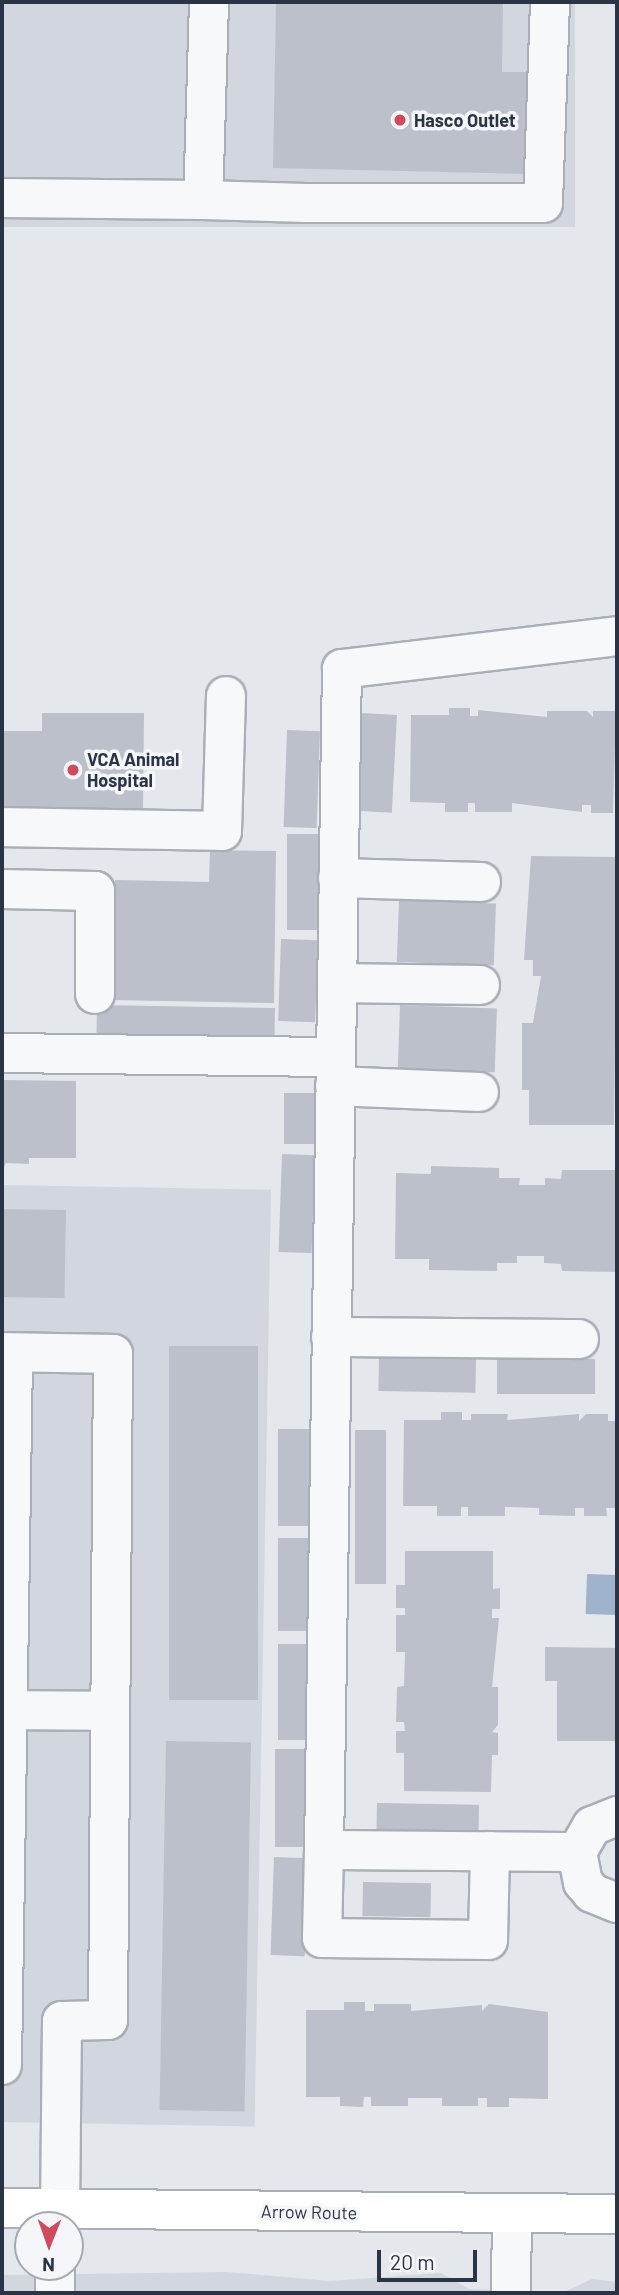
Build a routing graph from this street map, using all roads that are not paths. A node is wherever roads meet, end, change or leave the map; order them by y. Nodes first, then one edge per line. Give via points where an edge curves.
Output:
1 (209, 2) edge
2 (550, 2) edge
3 (2, 198) edge
4 (203, 200) junction
5 (617, 636) edge
6 (226, 696) dead end
7 (2, 827) edge
8 (338, 878) junction
9 (481, 883) dead end
10 (2, 889) edge
11 (337, 983) junction
12 (480, 985) dead end
13 (95, 994) dead end
14 (2, 1053) edge
15 (336, 1072) junction
16 (479, 1092) dead end
17 (331, 1336) junction
18 (579, 1339) dead end
19 (7, 1352) edge
20 (5, 1710) edge
21 (110, 1711) junction
22 (617, 1816) edge
23 (324, 1850) junction
24 (490, 1851) junction
25 (577, 1852) junction
26 (617, 1903) edge
27 (3, 2021) edge
28 (62, 2021) junction
29 (2, 2065) edge
30 (2, 2208) edge
31 (29, 2211) edge
32 (56, 2211) edge
33 (84, 2214) edge
34 (617, 2214) edge
35 (512, 2215) junction
36 (511, 2293) edge

1 - 4 street
2 - 4 street via 542,203
3 - 4 street
5 - 8 street via 342,669
6 - 7 street via 222,831
8 - 9 street
8 - 11 street
10 - 13 street via 95,891
11 - 12 street
11 - 15 street
14 - 15 street
15 - 16 street
15 - 17 street
17 - 18 street
17 - 23 street
19 - 20 street
19 - 21 street via 113,1354
20 - 21 street
20 - 27 street
21 - 28 street via 108,2020
22 - 25 street via 592,1826
23 - 24 street
23 - 24 street via 322,1938 488,1940
24 - 25 street
25 - 26 street via 583,1882 592,1894
27 - 28 street
27 - 29 street
28 - 32 street
30 - 31 main road, Arrow Route
33 - 35 main road, Arrow Route
34 - 35 main road, Arrow Route
35 - 36 street

